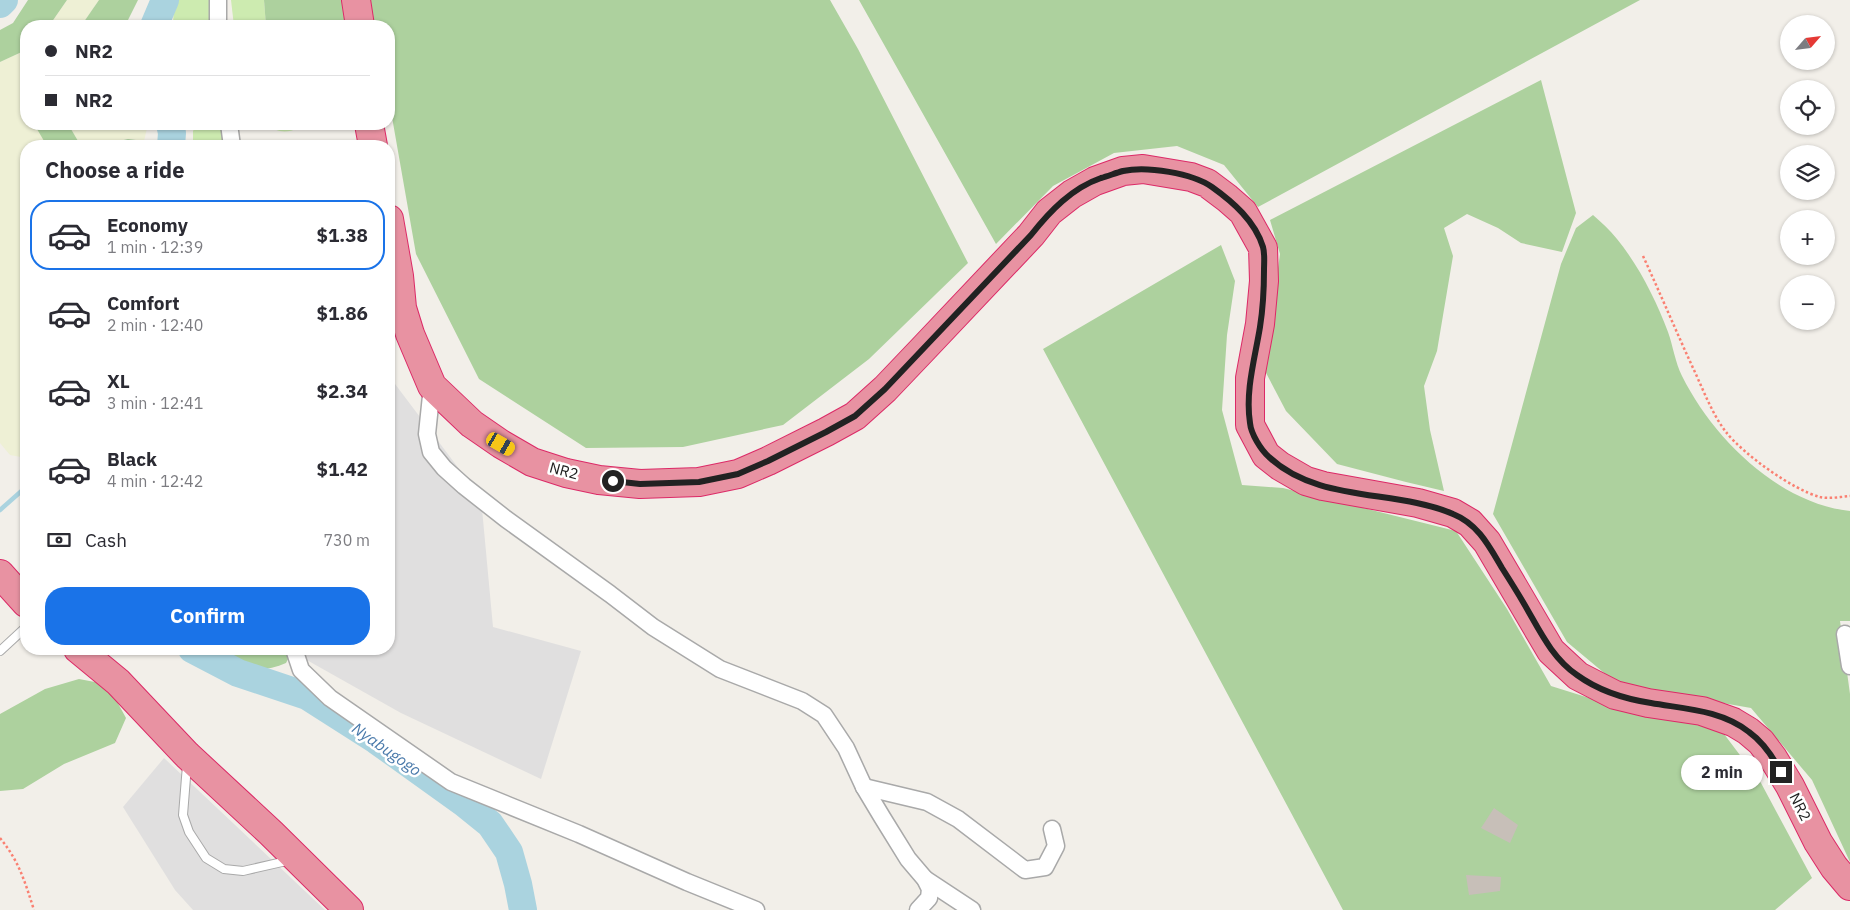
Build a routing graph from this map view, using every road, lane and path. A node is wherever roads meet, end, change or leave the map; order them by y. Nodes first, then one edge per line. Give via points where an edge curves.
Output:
1 (218, 0) edge
2 (356, 0) edge
3 (218, 20) edge
4 (359, 20) edge
5 (395, 253) edge
6 (1643, 256) dead end
7 (432, 386) junction
8 (1850, 496) edge
9 (0, 574) edge
10 (20, 596) edge
11 (20, 633) edge
12 (1845, 634) dead end
13 (0, 651) edge
14 (85, 655) edge
15 (296, 655) edge
16 (1850, 666) edge
17 (187, 756) junction
18 (864, 787) junction
19 (1052, 830) dead end
20 (0, 838) edge
21 (297, 859) junction
22 (925, 879) junction
23 (1850, 886) edge
24 (34, 910) edge
25 (349, 910) edge
26 (756, 910) edge
27 (918, 910) edge
28 (972, 910) edge

1 - 3 street
2 - 4 highway
5 - 7 highway, NR2 / NR2 via 402,308
6 - 8 path via 1725,432 1781,478 1802,490 1820,497
7 - 18 street via 429,443 432,452 457,480 653,627 720,669 781,692 824,715 846,748
7 - 23 highway, NR2 / NR2 via 472,424 501,444 532,462 566,473 640,484 699,482 738,474 855,416 925,347 1049,212 1072,194 1123,171 1143,169 1191,177 1207,183 1243,212 1263,248 1260,324 1250,378 1250,425 1266,455 1306,481 1418,503 1470,523 1487,542 1551,651 1578,676 1615,695 1702,710 1733,722 1761,742 1790,786 1818,842
9 - 10 highway
11 - 13 lane
12 - 16 street
14 - 17 highway via 118,682
15 - 26 street via 301,670 330,698 451,782
17 - 21 highway
17 - 21 lane via 183,815 189,832 206,858 224,869 243,872
18 - 19 street via 928,802 958,819 1025,870 1044,867 1056,846
18 - 22 street via 908,859
20 - 24 path via 21,871
21 - 25 highway
22 - 27 street via 930,889 928,898
22 - 28 street

